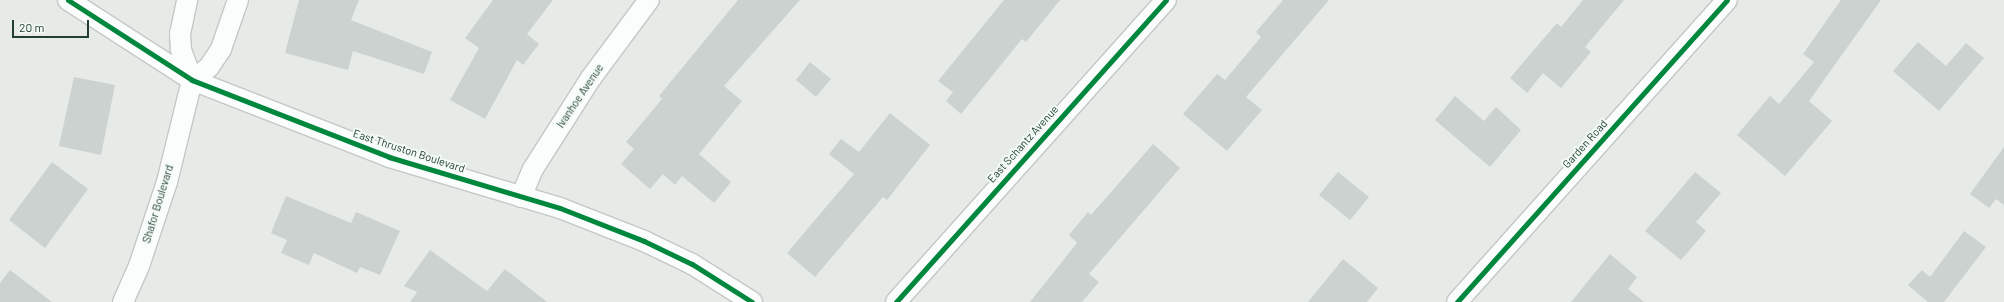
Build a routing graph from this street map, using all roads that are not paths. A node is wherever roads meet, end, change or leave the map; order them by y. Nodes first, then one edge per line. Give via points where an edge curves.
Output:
1 (68, 0) edge
2 (188, 0) edge
3 (238, 0) edge
4 (649, 0) edge
5 (1166, 0) edge
6 (1727, 0) edge
7 (192, 80) junction
8 (520, 197) junction
9 (123, 302) edge
10 (752, 302) edge
11 (896, 302) edge
12 (1457, 302) edge

1 - 7 street, East Thruston Boulevard
2 - 7 street via 180,34 181,49
3 - 7 street via 221,50 209,67
4 - 8 street, Ivanhoe Avenue via 591,78 533,169
5 - 11 street, East Schantz Avenue
6 - 12 street, Garden Road
7 - 8 street, East Thruston Boulevard via 388,157
7 - 9 street, Shafor Boulevard via 167,182 139,266
8 - 10 street, East Thruston Boulevard via 560,208 644,241 692,264

